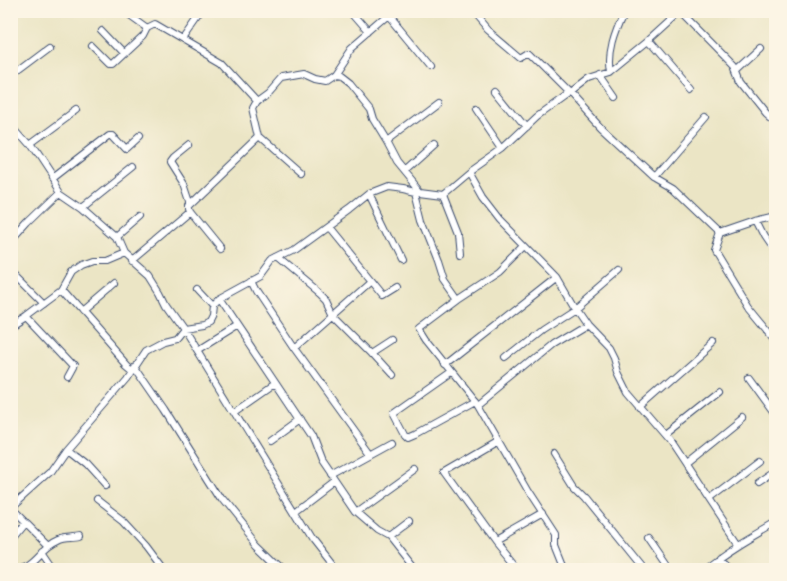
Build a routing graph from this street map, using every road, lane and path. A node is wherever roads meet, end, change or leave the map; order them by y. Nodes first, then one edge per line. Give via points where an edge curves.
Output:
1 (122, 10) edge
2 (204, 10) edge
3 (352, 10) edge
4 (471, 10) edge
5 (624, 10) edge
6 (395, 11) edge
7 (682, 11) edge
8 (389, 16) junction
9 (147, 28) junction
10 (103, 32) dead end
11 (371, 32) junction
12 (183, 40) junction
13 (649, 41) junction
14 (50, 46) dead end
15 (93, 46) dead end
16 (761, 49) dead end
17 (124, 53) junction
18 (431, 68) dead end
19 (737, 71) junction
20 (611, 72) junction
21 (334, 75) junction
22 (600, 75) junction
23 (10, 76) edge
24 (496, 89) dead end
25 (691, 90) dead end
26 (570, 94) junction
27 (616, 98) dead end
28 (257, 101) junction
29 (439, 102) dead end
30 (476, 108) dead end
31 (76, 111) dead end
32 (706, 117) dead end
33 (10, 122) edge
34 (777, 122) edge
35 (527, 126) junction
36 (260, 138) junction
37 (138, 140) dead end
38 (386, 142) junction
39 (30, 145) junction
40 (189, 145) dead end
41 (434, 145) dead end
42 (503, 148) junction
43 (133, 167) dead end
44 (405, 171) junction
45 (470, 172) junction
46 (301, 174) dead end
47 (654, 177) junction
48 (52, 179) junction
49 (61, 192) junction
50 (418, 192) junction
51 (369, 194) junction
52 (443, 194) junction
53 (83, 207) junction
54 (190, 209) junction
55 (777, 216) edge
56 (140, 217) dead end
57 (755, 220) junction
58 (326, 227) junction
59 (720, 233) junction
60 (117, 237) junction
61 (10, 244) edge
62 (526, 246) junction
63 (220, 249) dead end
64 (124, 253) junction
65 (460, 253) dead end
66 (777, 256) edge
67 (278, 258) junction
68 (401, 260) dead end
69 (132, 261) junction
70 (10, 268) edge
71 (619, 270) dead end
72 (557, 277) junction
73 (251, 281) junction
74 (370, 281) junction
75 (114, 283) dead end
76 (395, 288) dead end
77 (61, 290) junction
78 (197, 290) dead end
79 (219, 299) junction
80 (459, 299) junction
81 (44, 303) junction
82 (212, 306) junction
83 (574, 308) junction
84 (80, 312) junction
85 (333, 314) junction
86 (26, 316) junction
87 (586, 324) junction
88 (10, 326) edge
89 (237, 326) junction
90 (183, 328) junction
91 (392, 340) dead end
92 (777, 340) edge
93 (713, 343) dead end
94 (294, 348) junction
95 (197, 351) junction
96 (372, 353) junction
97 (506, 358) dead end
98 (135, 364) junction
99 (445, 365) junction
100 (451, 373) junction
101 (392, 375) dead end
102 (67, 377) dead end
103 (749, 378) dead end
104 (275, 383) junction
105 (720, 392) dead end
106 (476, 403) junction
107 (640, 407) junction
108 (235, 411) junction
109 (777, 416) edge
110 (742, 417) dead end
111 (300, 419) junction
112 (666, 435) junction
113 (270, 441) dead end
114 (499, 441) junction
115 (392, 442) dead end
116 (66, 449) junction
117 (370, 453) junction
118 (554, 454) dead end
119 (760, 461) dead end
120 (685, 463) junction
121 (415, 469) dead end
122 (777, 471) edge
123 (332, 479) junction
124 (757, 484) dead end
125 (105, 486) dead end
126 (709, 500) junction
127 (97, 501) dead end
128 (10, 508) edge
129 (296, 511) junction
130 (355, 512) junction
131 (543, 514) junction
132 (23, 521) junction
133 (409, 521) dead end
134 (777, 522) edge
135 (81, 536) dead end
136 (10, 537) edge
137 (388, 537) junction
138 (649, 538) dead end
139 (494, 542) junction
140 (738, 544) junction
141 (48, 546) junction
142 (42, 551) junction
143 (718, 557) junction
144 (10, 569) edge
145 (19, 570) edge
146 (55, 570) edge
147 (164, 570) edge
148 (285, 570) edge
149 (338, 570) edge
150 (414, 570) edge
151 (518, 570) edge
152 (566, 570) edge
153 (644, 570) edge
154 (671, 570) edge
155 (702, 570) edge
156 (729, 570) edge

1 - 9 street
2 - 12 street
3 - 11 street
4 - 26 street via 521,58 530,53
5 - 20 street via 614,33
6 - 8 street
7 - 13 street
7 - 19 street
8 - 11 street
8 - 18 street
9 - 12 street via 155,24
9 - 17 street
10 - 17 street
11 - 21 street via 352,48
12 - 28 street via 222,63
13 - 20 street
13 - 25 street
14 - 23 street
15 - 17 street via 112,64
16 - 19 street
19 - 34 street via 741,82
20 - 22 street
21 - 28 street via 325,81 304,74 281,78
21 - 38 street via 360,96
22 - 26 street
22 - 27 street
24 - 35 street
26 - 35 street
26 - 47 street
28 - 36 street via 253,108
29 - 38 street
30 - 42 street
31 - 39 street
32 - 47 street
33 - 39 street
35 - 42 street
36 - 46 street
36 - 54 street
37 - 48 street via 127,149 110,134
38 - 44 street
39 - 48 street
40 - 54 street via 170,162 184,184
41 - 44 street
42 - 45 street
43 - 53 street
44 - 50 street
45 - 52 street
45 - 62 street via 483,197
47 - 59 street via 673,189
48 - 49 street
49 - 53 street
49 - 61 street
50 - 51 street via 387,187
50 - 52 street
50 - 80 street via 423,220 445,279
51 - 58 street
51 - 68 street
52 - 65 street via 458,232
53 - 60 street
54 - 63 street
54 - 69 street
55 - 57 street
56 - 60 street
57 - 59 street
57 - 66 street
58 - 67 street
58 - 74 street
59 - 92 street via 714,250 748,306
60 - 64 street
62 - 72 street
62 - 80 street via 500,272
64 - 69 street
64 - 77 street via 81,265 71,272
67 - 73 street
67 - 85 street via 326,299
69 - 90 street via 150,276
70 - 81 street
71 - 83 street
72 - 83 street
72 - 99 street
73 - 79 street
73 - 94 street
74 - 76 street via 382,296
74 - 85 street
75 - 84 street
77 - 81 street
77 - 84 street
78 - 82 street
79 - 82 street
79 - 89 street
80 - 99 street via 419,329
81 - 86 street
82 - 90 street via 208,322
83 - 87 street
83 - 97 street
84 - 98 street via 126,364 132,369
85 - 94 street
85 - 96 street
86 - 88 street
86 - 102 street via 73,366
87 - 106 street via 551,345
87 - 107 street via 609,348 628,392
89 - 95 street
89 - 104 street
90 - 95 street
90 - 98 street via 175,338 146,350
91 - 96 street
93 - 107 street
94 - 117 street
95 - 108 street
96 - 101 street
98 - 116 street
98 - 148 street via 222,499
99 - 100 street
100 - 106 street
100 - 106 street via 394,413 405,434 415,434
103 - 109 street
104 - 108 street
104 - 111 street
105 - 112 street
106 - 114 street
107 - 112 street
108 - 129 street
110 - 120 street
111 - 113 street
111 - 123 street
112 - 120 street
114 - 131 street
114 - 139 street via 444,473
115 - 117 street
116 - 125 street
116 - 128 street via 50,472
117 - 123 street
118 - 153 street via 574,486
119 - 126 street
120 - 126 street
121 - 130 street
122 - 124 street
123 - 129 street
123 - 130 street
126 - 140 street
127 - 147 street via 123,521
128 - 132 street
129 - 149 street
130 - 137 street
131 - 139 street
131 - 152 street via 556,535 555,545
132 - 136 street
132 - 141 street
133 - 137 street
134 - 140 street
135 - 141 street via 58,539
137 - 150 street
138 - 154 street
139 - 151 street
140 - 143 street
141 - 142 street
142 - 145 street via 31,564
142 - 146 street
143 - 155 street
143 - 156 street
144 - 145 street

